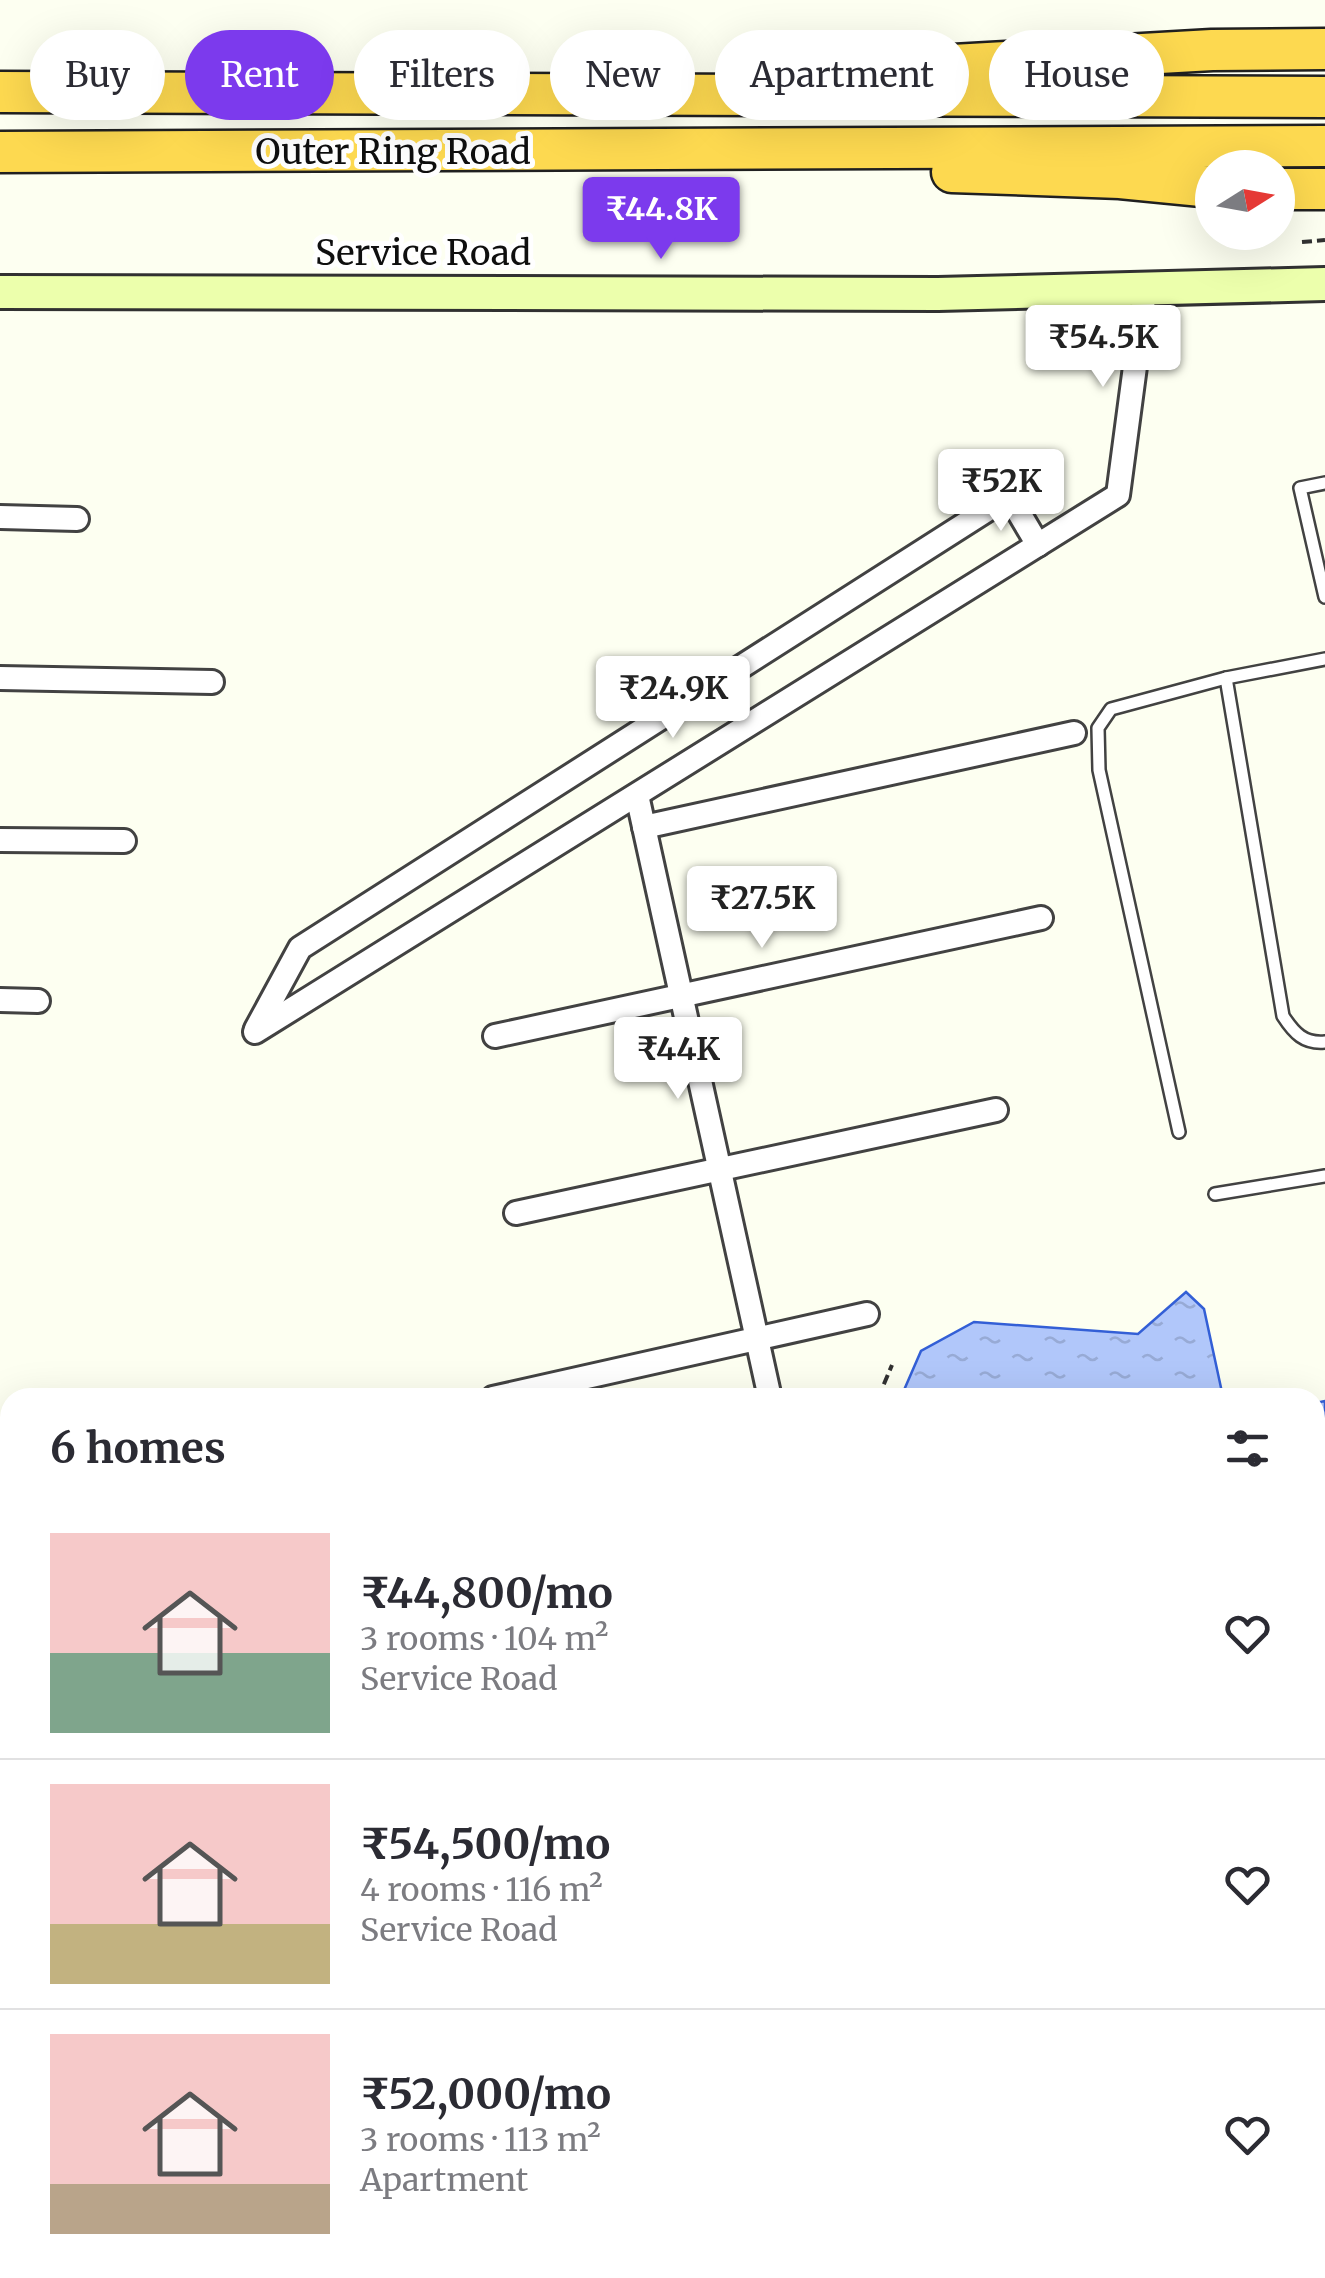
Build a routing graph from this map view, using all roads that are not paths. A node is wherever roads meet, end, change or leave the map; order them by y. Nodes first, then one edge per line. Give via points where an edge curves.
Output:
1 (1325, 50) edge
2 (695, 82) edge
3 (0, 92) edge
4 (550, 92) edge
5 (695, 93) edge
6 (1325, 98) edge
7 (1325, 146) edge
8 (571, 151) junction
9 (0, 152) edge
10 (1195, 186) edge
11 (1295, 189) edge
12 (1325, 189) edge
13 (1325, 284) edge
14 (1145, 291) junction
15 (0, 292) edge
16 (1042, 475) dead end
17 (1325, 483) edge
18 (1009, 496) junction
19 (0, 518) edge
20 (78, 520) dead end
21 (1038, 545) junction
22 (1325, 597) edge
23 (1325, 658) edge
24 (0, 678) edge
25 (1226, 678) junction
26 (212, 682) dead end
27 (1074, 734) dead end
28 (636, 795) junction
29 (644, 827) junction
30 (0, 840) edge
31 (124, 841) dead end
32 (1040, 918) dead end
33 (681, 996) junction
34 (0, 1000) edge
35 (38, 1001) dead end
36 (495, 1036) dead end
37 (1325, 1042) edge
38 (996, 1110) dead end
39 (1179, 1132) dead end
40 (720, 1169) junction
41 (1325, 1176) edge
42 (1216, 1194) dead end
43 (516, 1213) dead end
44 (867, 1314) dead end
45 (758, 1339) junction
46 (538, 1388) edge
47 (768, 1388) edge

1 - 2 highway via 941,63
3 - 4 highway, Outer Ring Road
5 - 6 highway, Outer Ring Road
7 - 8 highway, Outer Ring Road
8 - 9 highway, Outer Ring Road
8 - 10 highway
11 - 12 highway
13 - 14 main road, Service Road
14 - 15 main road, Service Road
14 - 21 street via 1118,495
16 - 18 street
17 - 22 lane via 1300,488
18 - 21 street
18 - 28 street via 300,948 255,1032
19 - 20 street
21 - 28 street
23 - 25 lane
24 - 26 street
25 - 37 lane via 1283,1016 1296,1034
25 - 39 lane via 1111,709 1098,728 1099,770
27 - 29 street
28 - 29 street
29 - 33 street
30 - 31 street
32 - 33 street
33 - 36 street
33 - 40 street
34 - 35 street
38 - 40 street
40 - 43 street
40 - 45 street
41 - 42 lane
44 - 45 street
45 - 46 street
45 - 47 street

